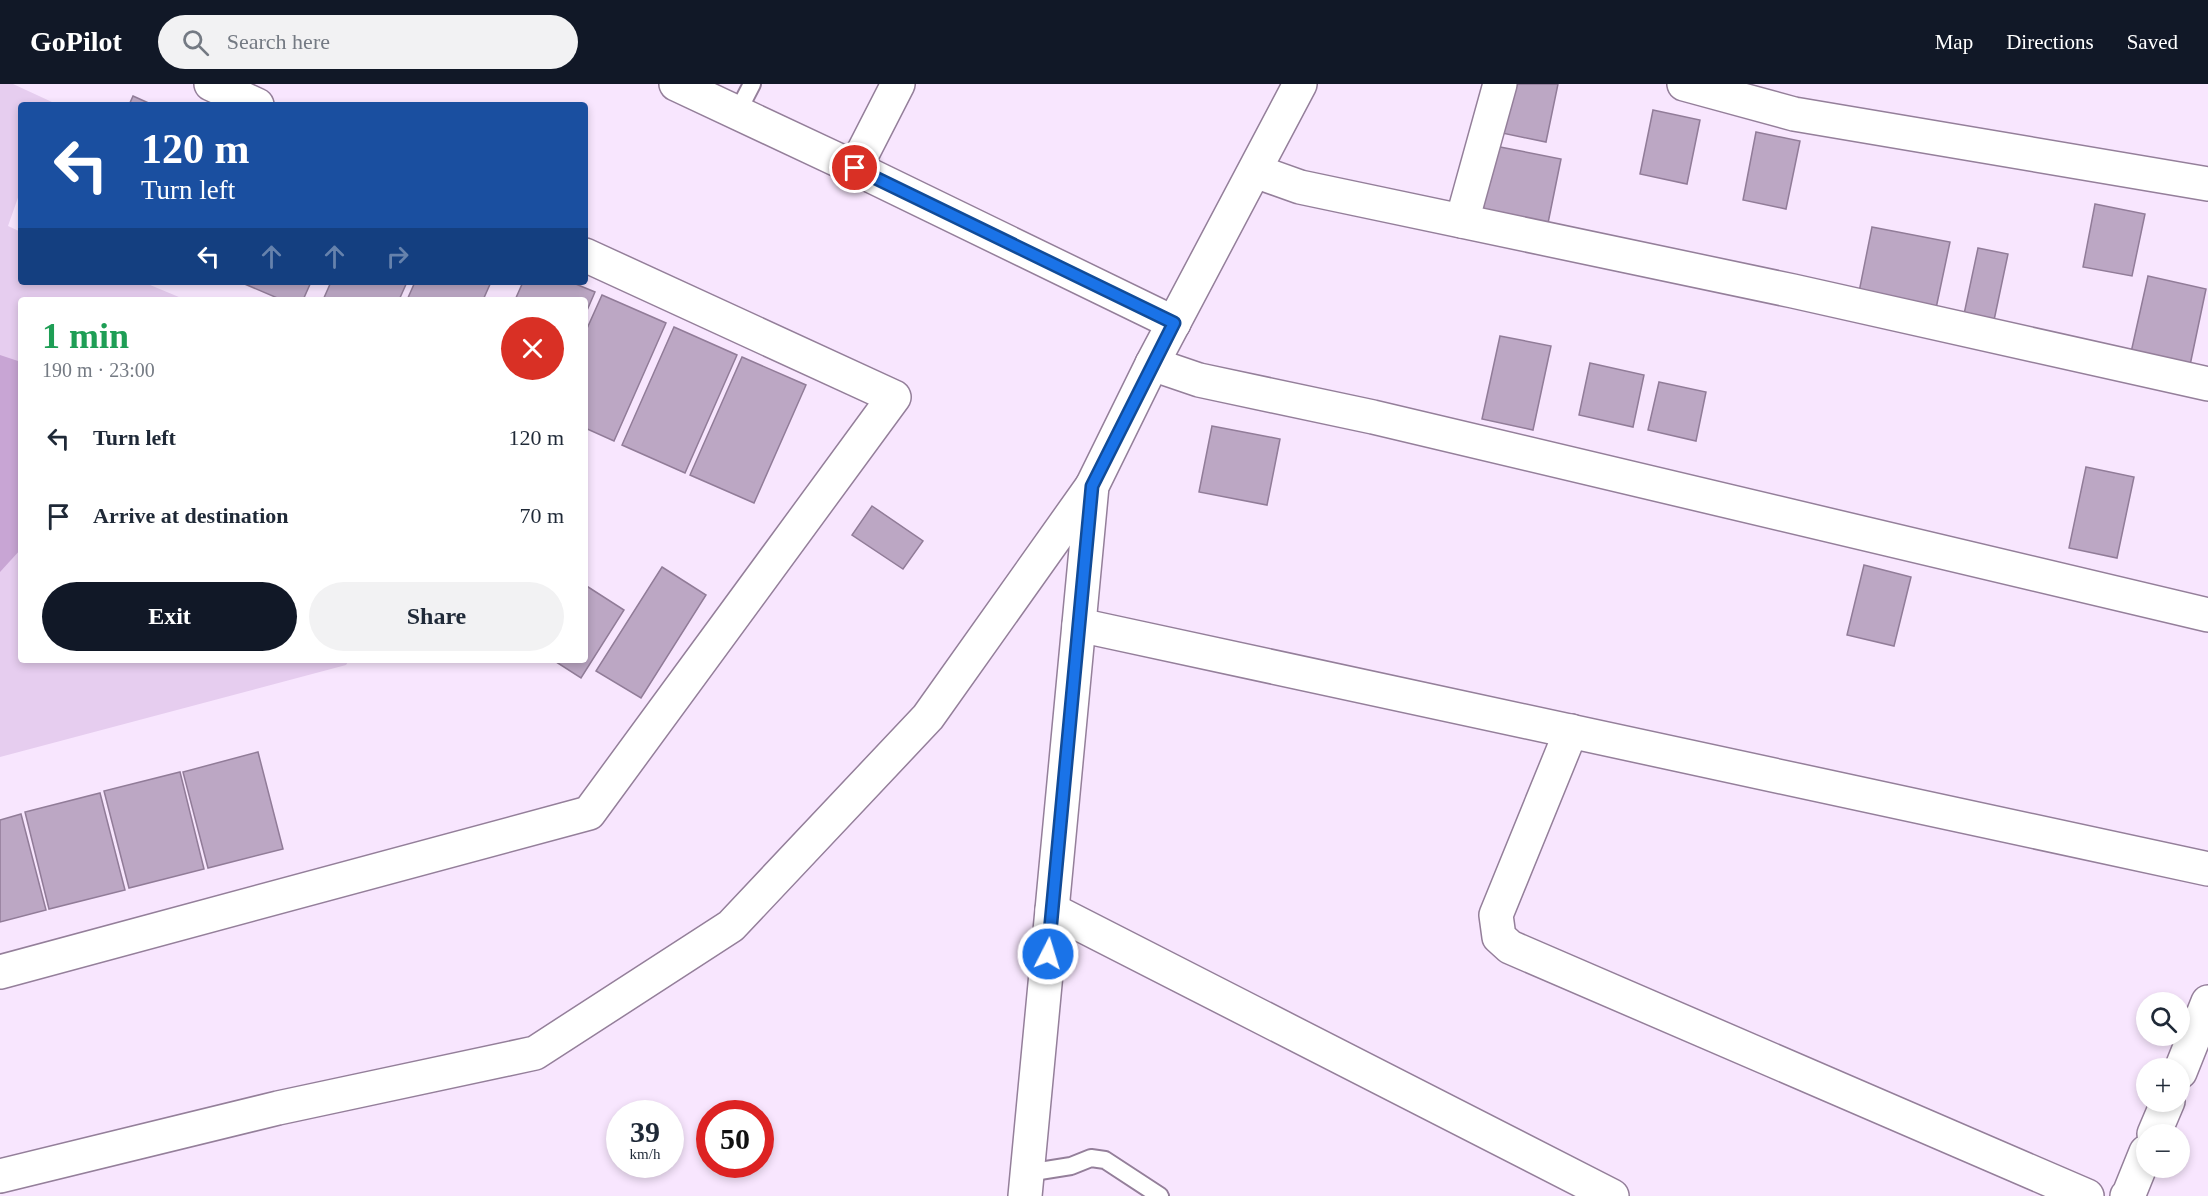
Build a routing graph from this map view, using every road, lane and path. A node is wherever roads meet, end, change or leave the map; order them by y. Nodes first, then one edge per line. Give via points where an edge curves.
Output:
1 (211, 84) edge
2 (676, 84) edge
3 (752, 84) edge
4 (898, 84) edge
5 (1300, 84) edge
6 (1500, 84) edge
7 (1684, 84) edge
8 (250, 102) edge
9 (737, 113) junction
10 (855, 168) junction
11 (1255, 171) junction
12 (2208, 184) edge
13 (1462, 221) junction
14 (588, 256) edge
15 (1174, 323) junction
16 (1152, 364) junction
17 (2208, 384) edge
18 (1092, 486) junction
19 (2208, 615) edge
20 (1079, 625) junction
21 (1570, 731) junction
22 (2208, 869) edge
23 (1052, 910) junction
24 (0, 972) edge
25 (2208, 1002) edge
26 (2186, 1058) edge
27 (0, 1176) edge
28 (2136, 1177) edge
29 (1026, 1185) edge
30 (1160, 1196) edge
31 (1612, 1196) edge
32 (2087, 1196) edge
33 (2127, 1196) edge

1 - 8 street
2 - 9 street
3 - 9 lane
4 - 10 street
5 - 11 street
6 - 13 street
7 - 12 street via 1794,114
9 - 10 street
10 - 15 street
11 - 13 street via 1300,187
11 - 15 street
13 - 17 street
14 - 24 street via 894,397 590,813
15 - 16 street
16 - 18 street
16 - 19 street via 1199,380 1373,417
18 - 20 street
18 - 27 street via 928,717 731,926 536,1053 278,1108
20 - 21 street
20 - 23 street
21 - 22 street
21 - 32 street via 1496,915 1499,937 1509,947
23 - 29 street
23 - 31 street
25 - 26 street
28 - 33 street
29 - 30 lane via 1090,1158 1105,1160

